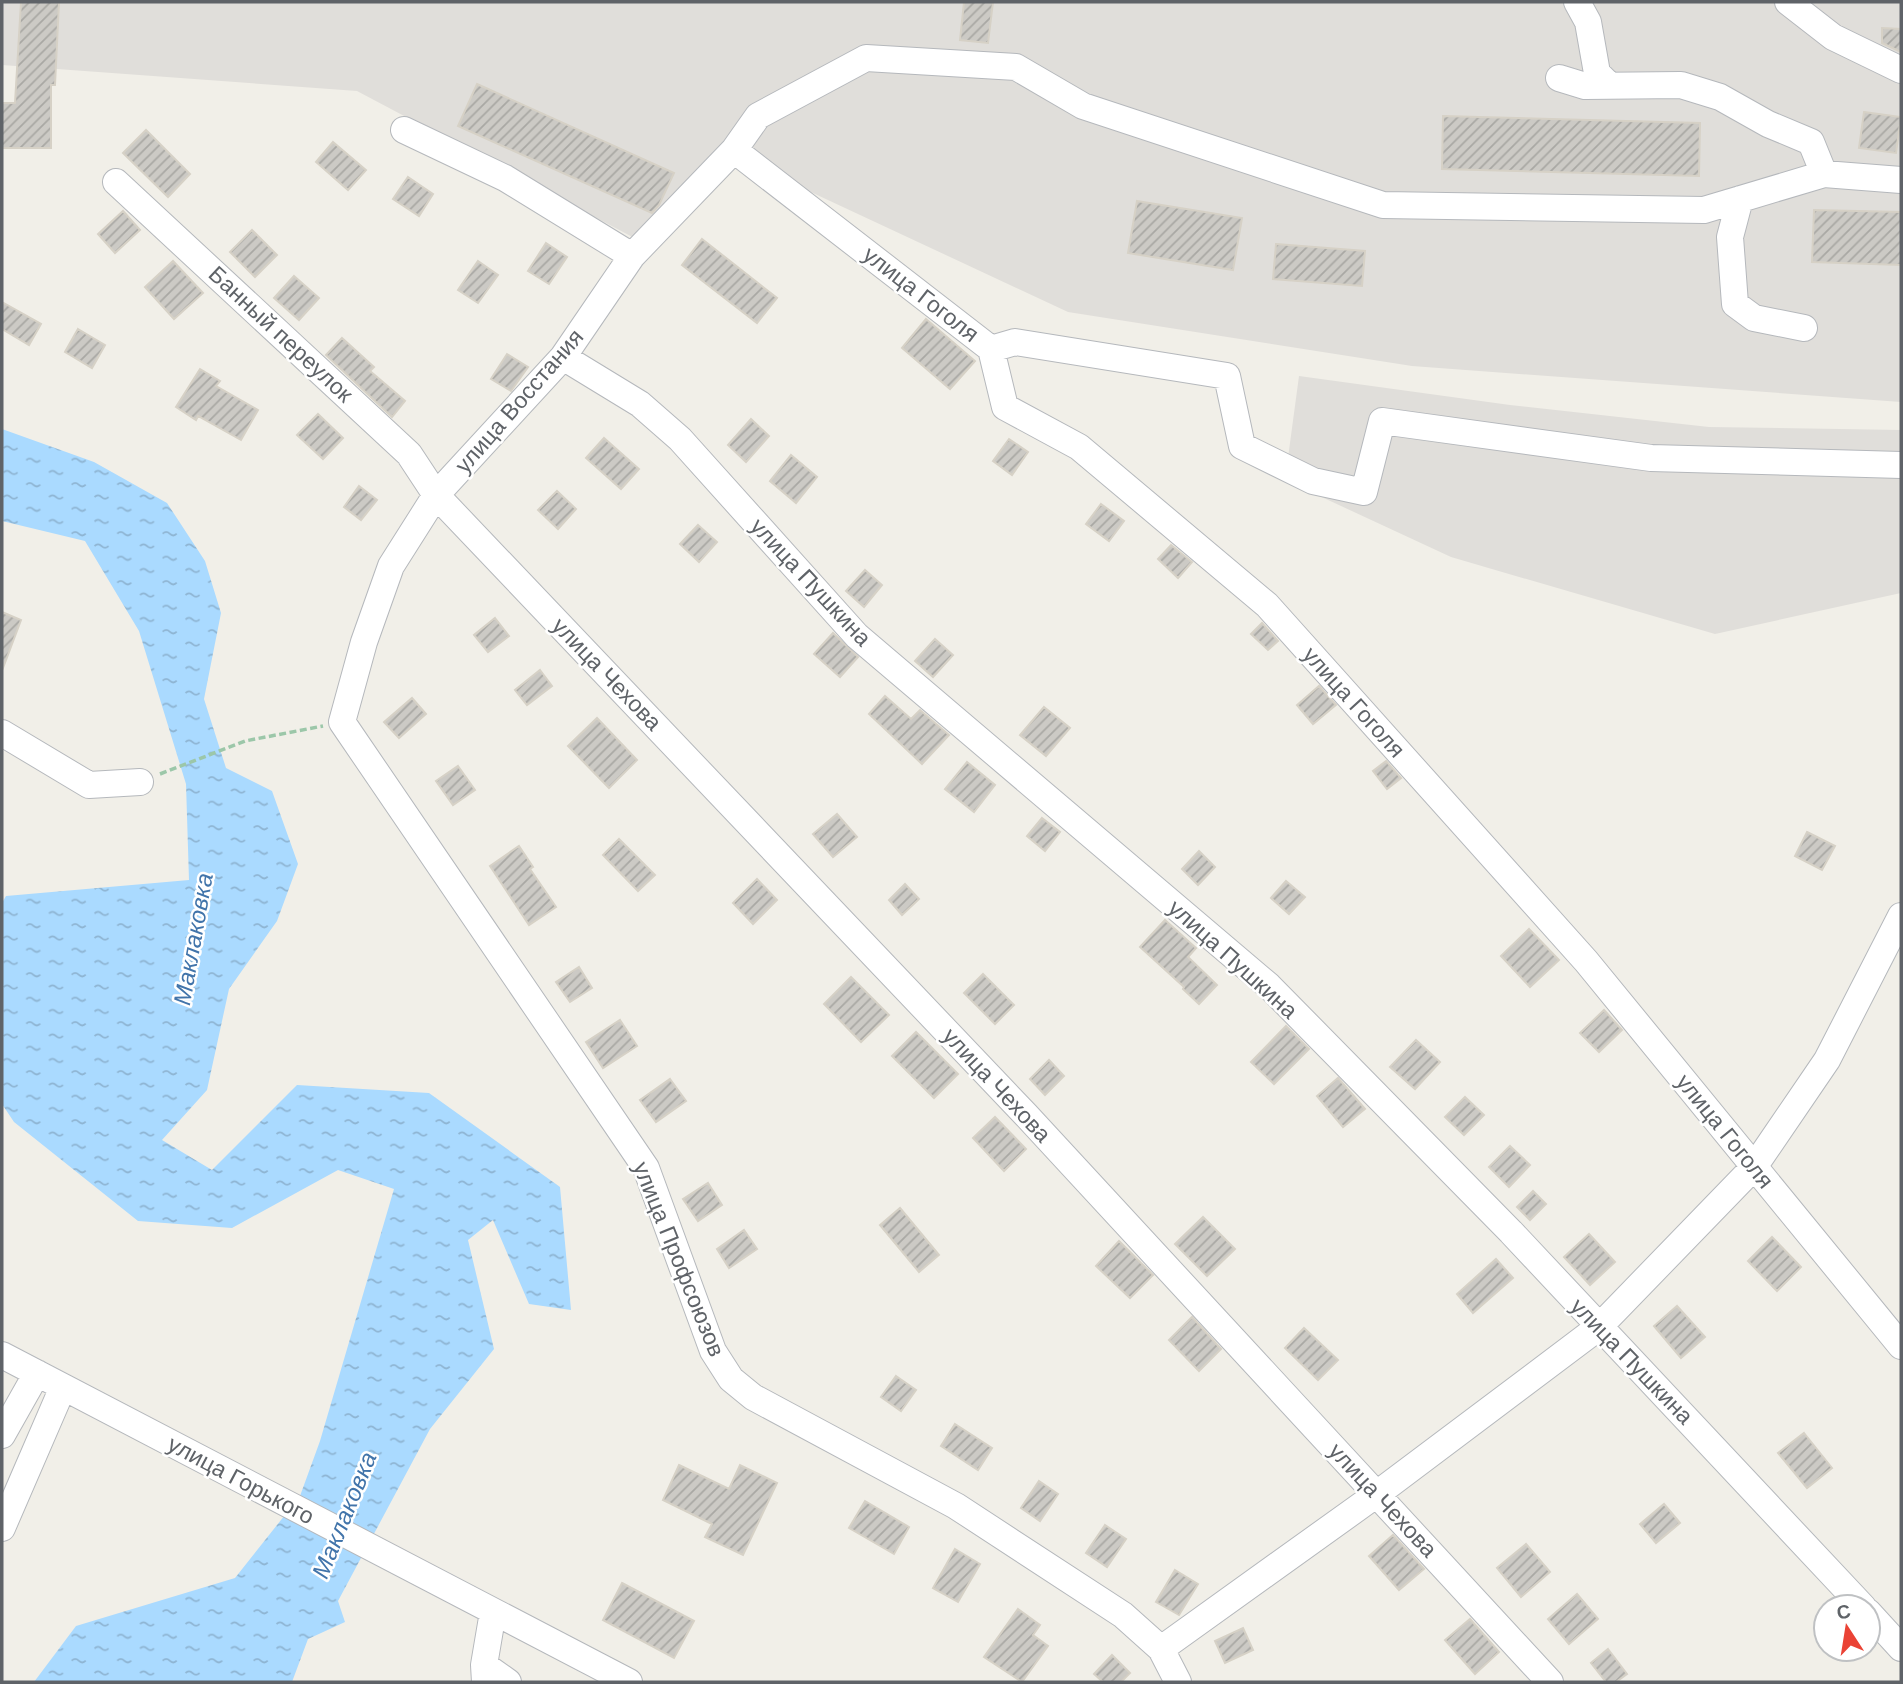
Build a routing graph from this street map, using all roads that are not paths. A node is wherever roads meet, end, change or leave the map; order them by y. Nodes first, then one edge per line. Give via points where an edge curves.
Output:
1 (1577, 2) edge
2 (1788, 2) edge
3 (1901, 70) edge
4 (1559, 78) dead end
5 (1609, 85) junction
6 (404, 130) dead end
7 (734, 150) junction
8 (1824, 174) junction
9 (1901, 180) edge
10 (116, 181) dead end
11 (1740, 200) junction
12 (632, 256) junction
13 (1804, 328) dead end
14 (991, 349) junction
15 (563, 357) junction
16 (1901, 465) edge
17 (436, 495) junction
18 (342, 722) joint
19 (2, 733) edge
20 (140, 782) road end
21 (1901, 916) edge
22 (1754, 1167) junction
23 (1599, 1327) junction
24 (1901, 1346) edge
25 (2, 1354) edge
26 (37, 1373) junction
27 (75, 1393) junction
28 (2, 1435) edge
29 (1377, 1494) junction
30 (2, 1528) edge
31 (1850, 1593) edge
32 (493, 1612) junction
33 (1882, 1627) edge
34 (1901, 1648) edge
35 (1161, 1649) junction
36 (485, 1674) edge
37 (508, 1682) edge
38 (629, 1682) edge
39 (1178, 1682) edge
40 (1550, 1682) edge

1 - 5 street via 1588,22 1597,74
2 - 3 street via 1833,37
4 - 5 street via 1585,86
5 - 8 street via 1681,85 1720,97 1811,142
6 - 12 street via 505,178
7 - 11 street, улица Восстания via 758,116 866,58 1016,67 1083,106 1383,205 1704,210
7 - 12 street, улица Восстания
7 - 14 street, улица Гоголя
8 - 9 street
8 - 11 street
10 - 17 street, Банный переулок via 409,454
11 - 13 street via 1730,237 1735,304 1754,318
12 - 15 street, улица Восстания
14 - 16 street via 1015,342 1227,376 1242,446 1314,481 1364,492 1382,421 1651,458
14 - 22 street, улица Гоголя via 1005,407 1079,447 1267,605 1586,961
15 - 17 street, улица Восстания
15 - 23 street, улица Пушкина via 640,404 680,439 857,636 1269,986
17 - 18 street, улица Восстания via 391,566
17 - 29 street, улица Чехова via 876,956
18 - 35 street, улица Профсоюзов via 646,1168 713,1351 731,1379 753,1397 956,1506 1123,1615
19 - 20 street via 89,785
21 - 22 street via 1827,1060
22 - 23 street
22 - 24 street, улица Гоголя
23 - 29 street
23 - 31 street, улица Пушкина
25 - 26 street, улица Горького
26 - 27 street, улица Горького
26 - 28 street
27 - 30 street
27 - 32 street, улица Горького
29 - 35 street
29 - 40 street, улица Чехова
32 - 36 street
32 - 38 street, улица Горького
33 - 34 street
35 - 39 street, улица Профсоюзов
36 - 37 street

